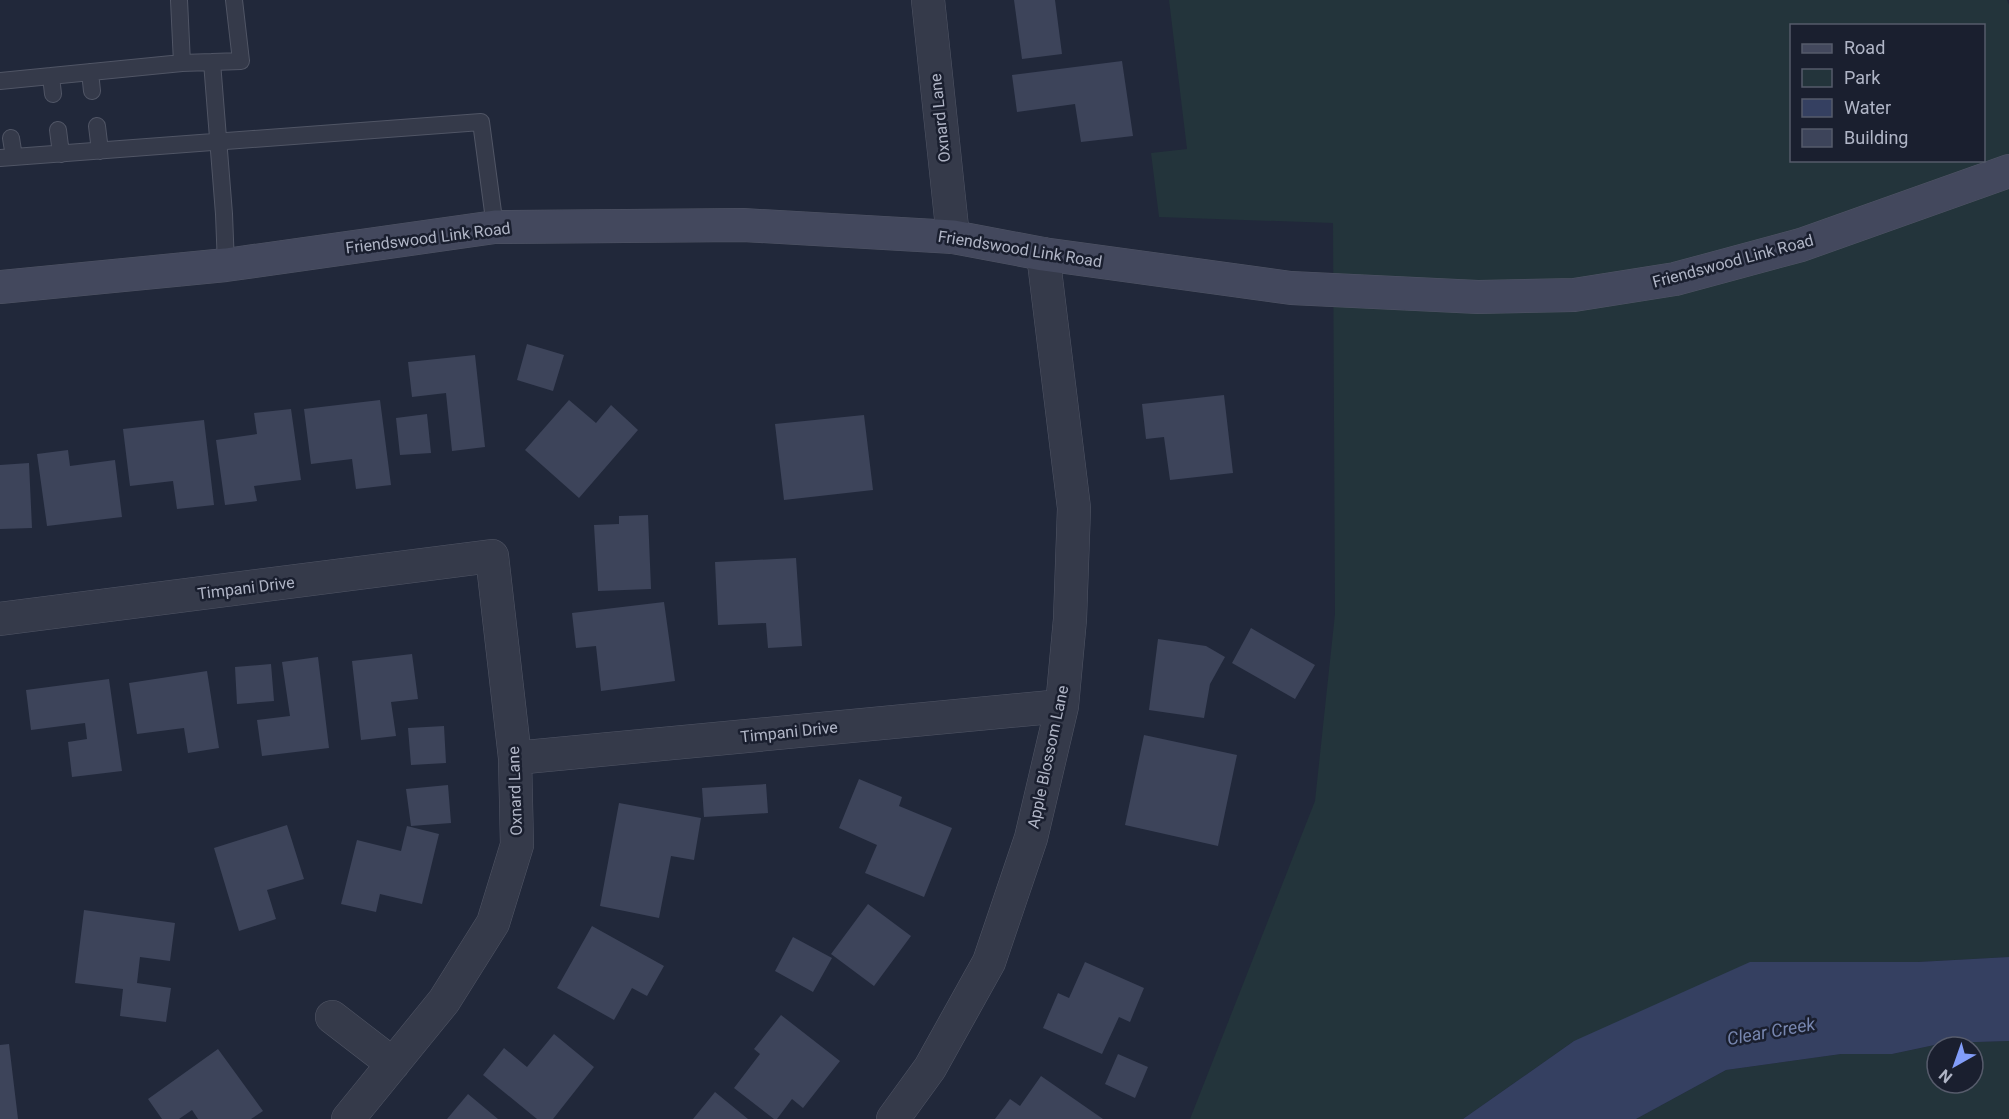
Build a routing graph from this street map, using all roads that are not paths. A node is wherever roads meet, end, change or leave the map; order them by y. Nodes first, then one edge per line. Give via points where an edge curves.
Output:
1 (179, 0) edge
2 (234, 0) edge
3 (928, 0) edge
4 (212, 62) junction
5 (182, 63) junction
6 (90, 72) junction
7 (51, 76) junction
8 (2, 81) edge
9 (92, 91) dead end
10 (53, 94) dead end
11 (6, 98) dead end
12 (97, 126) dead end
13 (58, 130) dead end
14 (11, 138) dead end
15 (218, 142) junction
16 (100, 151) junction
17 (61, 154) junction
18 (7, 158) edge
19 (2009, 171) edge
20 (495, 227) junction
21 (953, 237) junction
22 (1043, 254) junction
23 (226, 266) junction
24 (0, 287) edge
25 (492, 556) joint
26 (0, 619) edge
27 (1062, 706) junction
28 (515, 758) junction
29 (332, 1017) dead end
30 (393, 1064) junction
31 (348, 1119) edge
32 (893, 1119) edge

1 - 5 lane
2 - 4 lane via 241,61
3 - 21 street, Oxnard Lane
4 - 5 lane
4 - 15 lane
5 - 6 lane
6 - 7 lane
6 - 9 lane
7 - 8 lane
7 - 10 lane
8 - 11 lane
12 - 16 lane
13 - 17 lane
14 - 18 lane
15 - 16 lane
15 - 20 lane via 481,122
15 - 23 lane
16 - 17 lane
17 - 18 lane
19 - 22 main road, Friendswood Link Road via 1801,244 1721,267 1675,279 1574,295 1478,297 1291,288
20 - 21 main road, Friendswood Link Road via 743,225
20 - 23 main road, Friendswood Link Road
21 - 22 main road, Friendswood Link Road
22 - 27 street, Apple Blossom Lane via 1074,508
23 - 24 main road, Friendswood Link Road
25 - 26 street, Timpani Drive
25 - 28 street, Oxnard Lane
27 - 28 street, Timpani Drive
27 - 32 street, Apple Blossom Lane via 1031,838 989,962 930,1068
28 - 30 street, Oxnard Lane via 517,845 493,923 444,1001
29 - 30 street
30 - 31 street, Oxnard Lane

